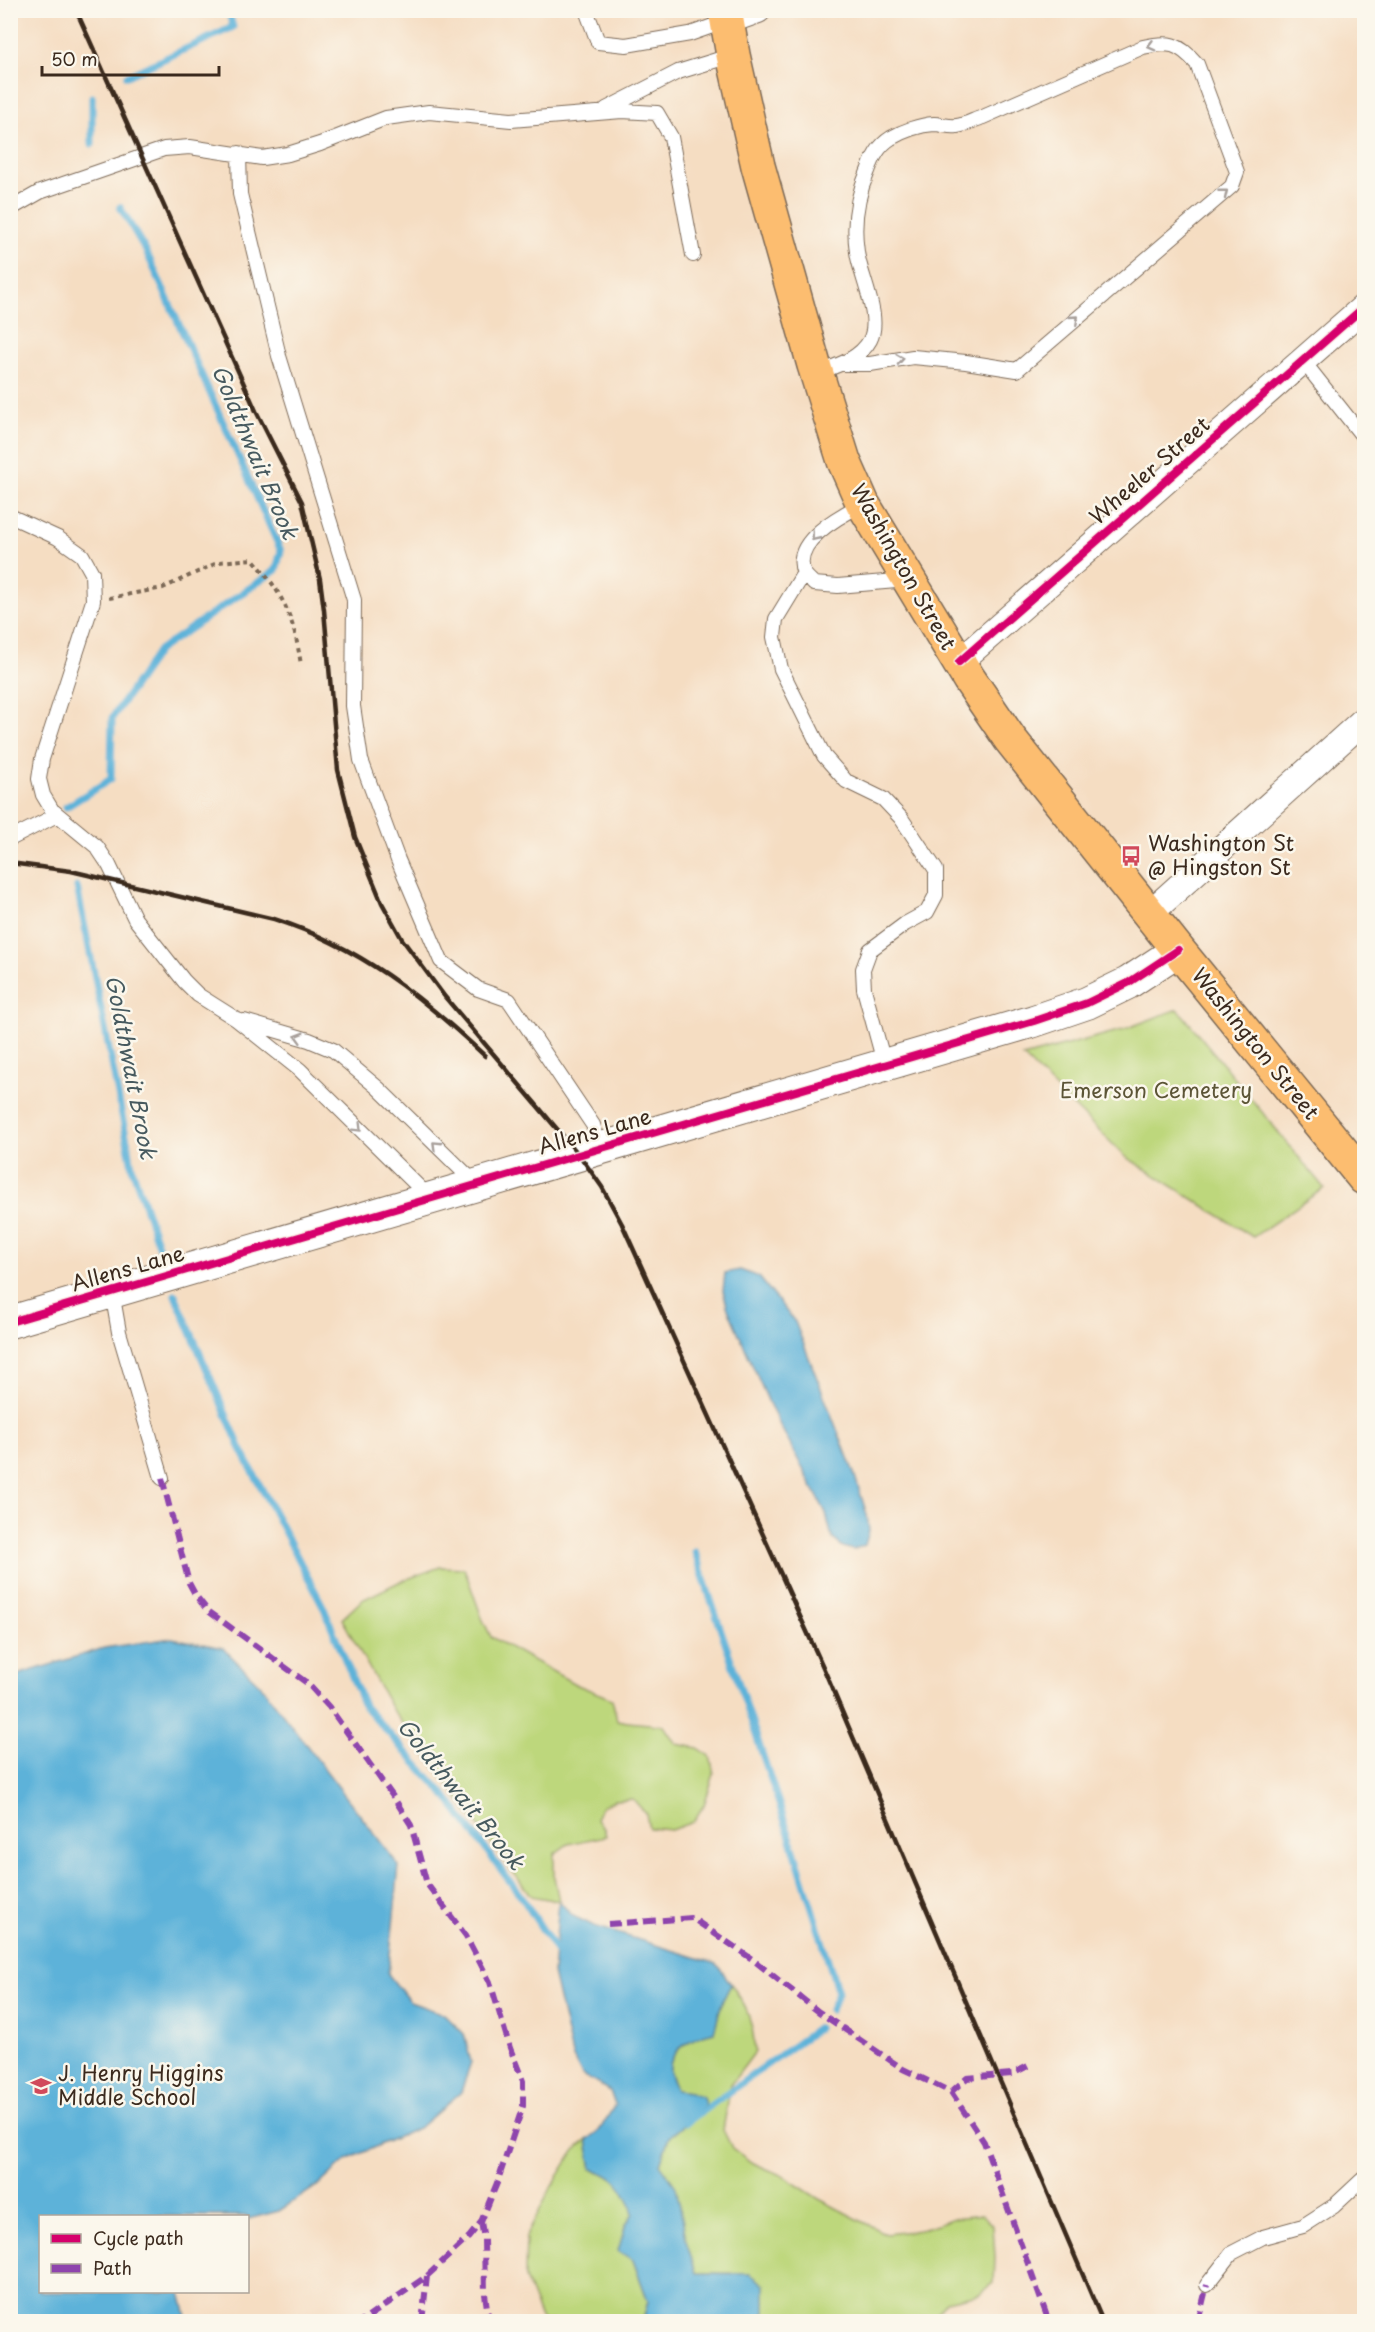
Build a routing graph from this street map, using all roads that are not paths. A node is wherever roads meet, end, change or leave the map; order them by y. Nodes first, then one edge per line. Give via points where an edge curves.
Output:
1 (586, 10) edge
2 (758, 10) edge
3 (726, 16) edge
4 (733, 55) junction
5 (599, 113) junction
6 (239, 153) junction
7 (10, 209) edge
8 (693, 255) dead end
9 (1365, 307) edge
10 (1303, 361) junction
11 (830, 369) junction
12 (1365, 438) edge
13 (863, 504) junction
14 (10, 516) edge
15 (804, 573) junction
16 (909, 580) junction
17 (959, 662) junction
18 (1365, 720) edge
19 (57, 815) junction
20 (10, 839) edge
21 (1149, 914) junction
22 (1178, 950) junction
23 (236, 1019) junction
24 (885, 1066) junction
25 (600, 1150) junction
26 (1365, 1178) edge
27 (478, 1186) junction
28 (431, 1200) junction
29 (112, 1292) junction
30 (10, 1322) edge
31 (162, 1478) dead end
32 (1365, 2178) edge
33 (1207, 2285) dead end

1 - 3 lane via 598,42 626,45 690,34
2 - 3 street
3 - 4 main road, Washington Street
4 - 5 lane via 678,72
4 - 11 main road, Washington Street via 758,166
5 - 6 lane via 511,120 429,112 409,114 386,118 288,154 262,158
5 - 8 lane via 657,113 671,137
6 - 7 lane via 190,147 164,149 40,192
6 - 25 lane via 240,194 279,356 354,600 353,706 361,760 441,961 478,989 509,1000 593,1125
9 - 10 street, Wheeler Street
10 - 12 lane
10 - 17 street, Wheeler Street
11 -> 11 lane via 913,357 1017,370 1232,186 1237,172 1197,64 1188,53 1163,43 1143,47 983,117 956,126 933,124 909,130 880,147 862,186 855,235 873,314 872,338 865,349
11 - 13 main road, Washington Street via 844,461
13 -> 15 lane via 835,518 816,534 803,555
13 - 16 main road, Washington Street
14 - 19 lane via 58,538 82,555 92,573 93,601 39,779 43,795
15 - 16 lane via 814,584 838,586
15 - 24 lane via 776,619 774,637 781,669 824,756 846,781 883,799 901,818 936,870 936,895 927,912 870,950 864,969 864,989
16 - 17 main road, Washington Street
17 - 21 main road, Washington Street via 1010,739
18 - 21 street
19 - 20 lane
19 - 23 lane via 97,847 135,919 184,981
21 - 22 main road, Washington Street
22 - 24 street, Allens Lane via 1087,1003
22 - 26 main road, Washington Street
27 -> 23 lane via 378,1088 333,1050
23 -> 28 lane via 300,1070
24 - 25 street, Allens Lane
25 - 27 street, Allens Lane
27 - 28 street, Allens Lane
28 - 29 street, Allens Lane
29 - 30 street, Allens Lane
29 - 31 lane via 119,1332
32 - 33 lane via 1334,2206 1303,2226 1263,2236 1232,2253

